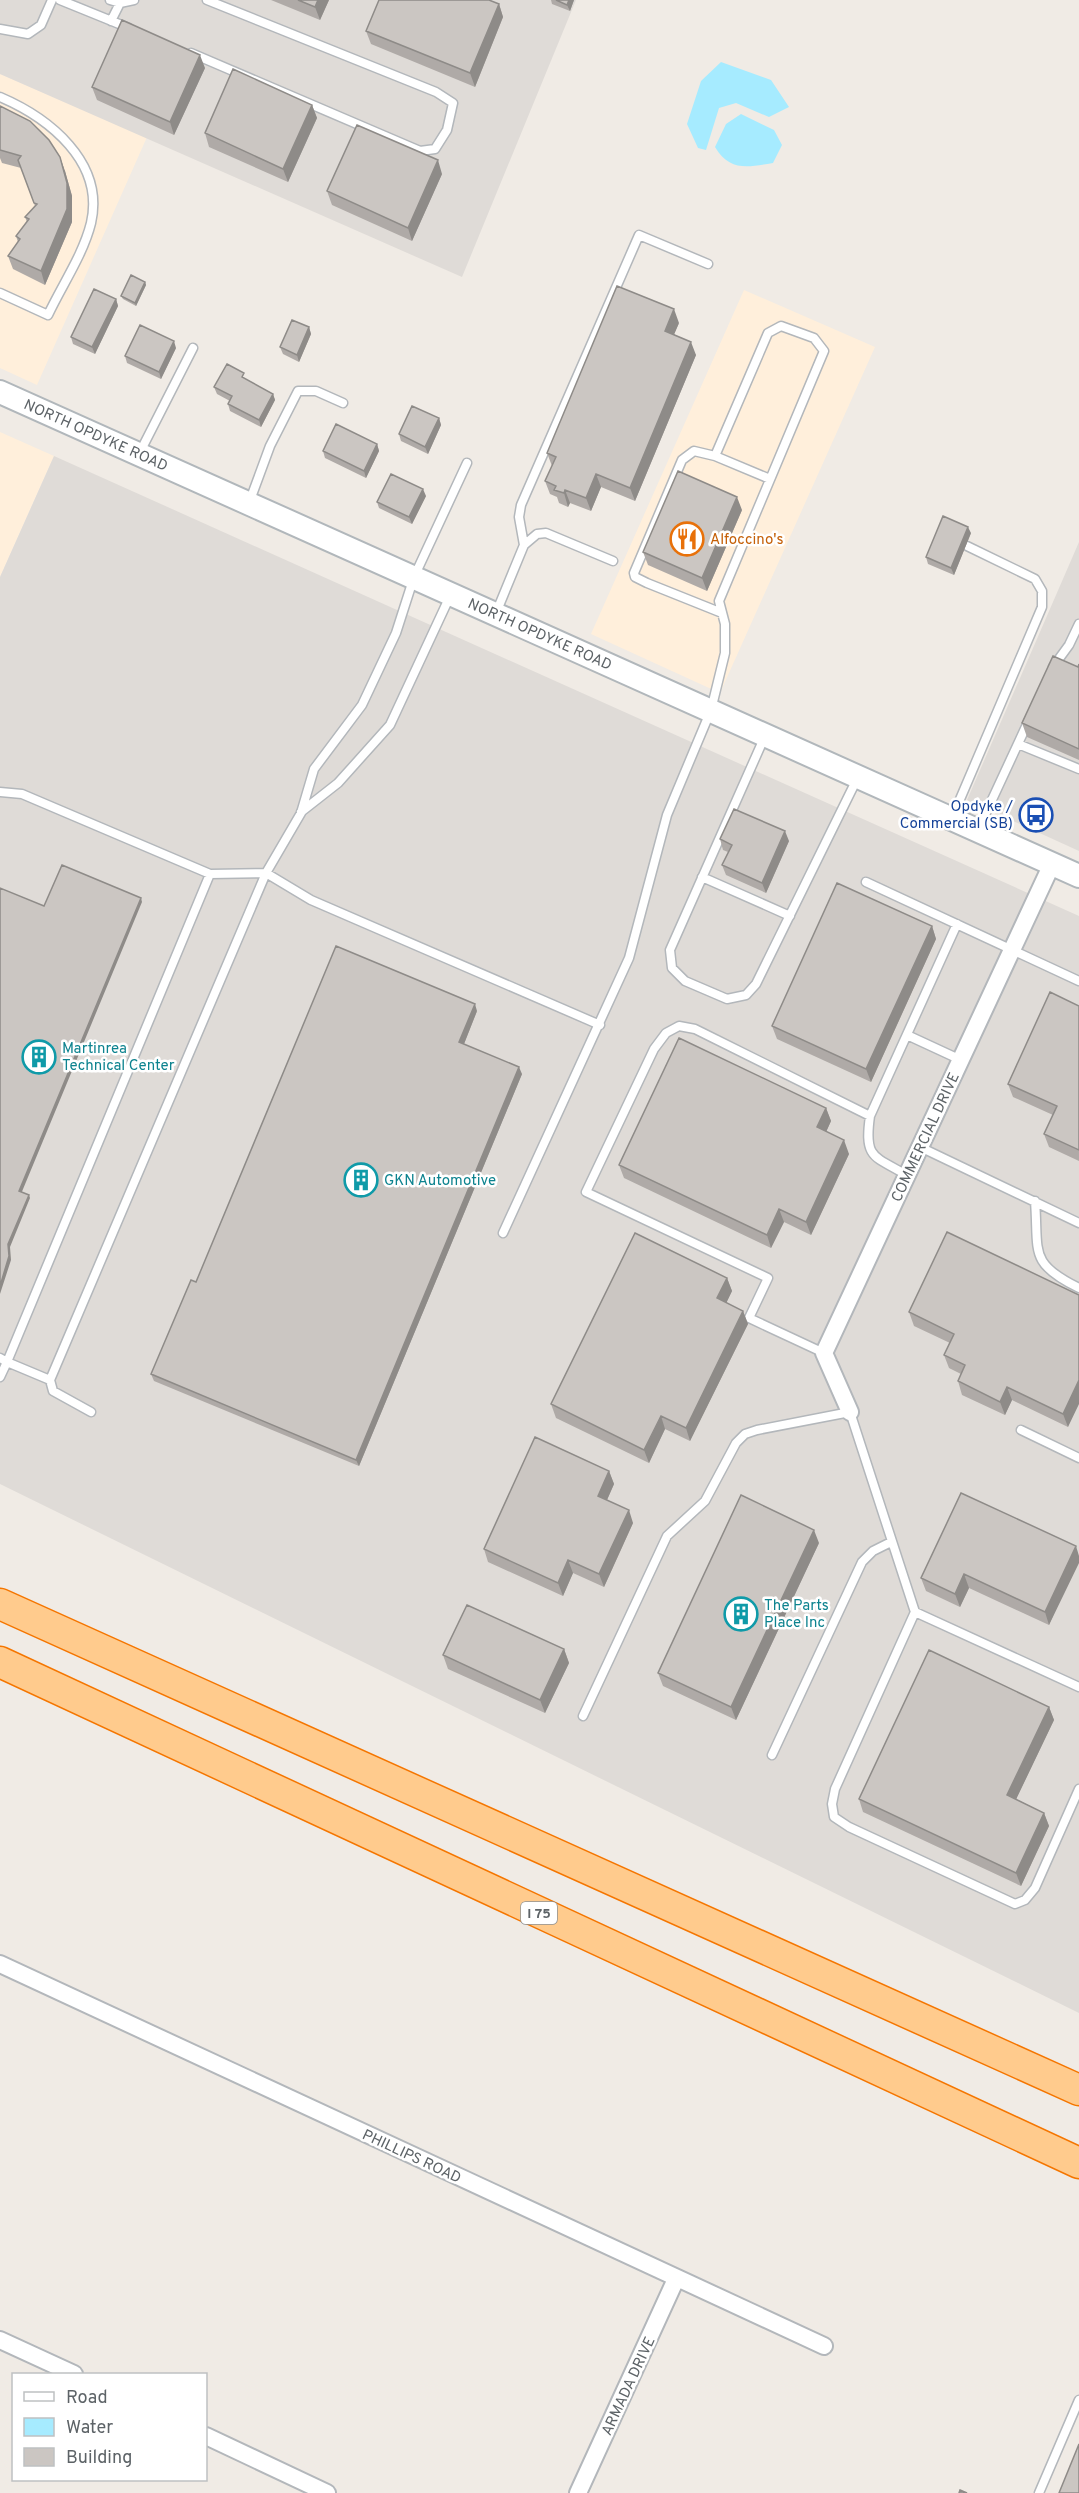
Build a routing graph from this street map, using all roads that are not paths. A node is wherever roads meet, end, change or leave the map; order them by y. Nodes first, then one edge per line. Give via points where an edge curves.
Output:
1 (52, 0) edge
2 (60, 0) edge
3 (111, 0) edge
4 (134, 0) edge
5 (207, 0) edge
6 (120, 3) junction
7 (111, 21) junction
8 (0, 29) edge
9 (142, 33) edge
10 (184, 50) edge
11 (0, 97) edge
12 (708, 264) dead end
13 (0, 293) edge
14 (193, 348) dead end
15 (0, 392) edge
16 (343, 403) dead end
17 (139, 454) junction
18 (715, 456) junction
19 (467, 463) dead end
20 (770, 478) junction
21 (249, 504) junction
22 (524, 545) junction
23 (967, 546) edge
24 (613, 561) dead end
25 (414, 577) junction
26 (451, 594) junction
27 (722, 613) junction
28 (496, 614) junction
29 (1079, 624) edge
30 (1047, 680) edge
31 (711, 710) junction
32 (1032, 712) edge
33 (766, 735) junction
34 (1018, 744) junction
35 (1079, 769) edge
36 (858, 776) junction
37 (0, 792) edge
38 (301, 813) junction
39 (952, 819) junction
40 (978, 830) junction
41 (1052, 864) junction
42 (210, 873) junction
43 (266, 873) junction
44 (1079, 876) edge
45 (702, 877) junction
46 (866, 882) dead end
47 (790, 916) junction
48 (957, 924) junction
49 (1012, 949) junction
50 (1079, 981) edge
51 (600, 1025) junction
52 (907, 1035) junction
53 (961, 1060) junction
54 (870, 1116) junction
55 (920, 1148) junction
56 (908, 1175) junction
57 (1035, 1201) junction
58 (1079, 1223) edge
59 (503, 1233) dead end
60 (1079, 1288) edge
61 (824, 1353) junction
62 (3, 1360) edge
63 (0, 1377) edge
64 (50, 1380) junction
65 (91, 1412) dead end
66 (850, 1412) junction
67 (1021, 1430) dead end
68 (1079, 1458) edge
69 (891, 1542) junction
70 (0, 1604) edge
71 (915, 1612) junction
72 (0, 1662) edge
73 (1079, 1687) edge
74 (584, 1716) dead end
75 (772, 1755) dead end
76 (1079, 1789) edge
77 (0, 1965) edge
78 (1079, 2090) edge
79 (1079, 2163) edge
80 (676, 2279) junction
81 (0, 2340) edge
82 (824, 2346) dead end
83 (72, 2373) edge
84 (1079, 2400) edge
85 (207, 2436) edge
86 (327, 2493) edge
87 (578, 2493) edge
88 (1039, 2493) edge

1 - 8 lane via 41,25 28,34
2 - 7 lane
3 - 6 lane
4 - 6 lane
5 - 10 lane via 436,92 453,104 447,130 435,149 420,151
6 - 7 lane
7 - 9 lane
11 - 13 lane via 23,107 59,132 74,149 93,199 91,224 48,315
12 - 22 lane via 639,235 521,506
14 - 17 lane
15 - 17 main road, NORTH OPDYKE ROAD
16 - 21 lane via 315,391 298,391 270,446
17 - 21 main road, NORTH OPDYKE ROAD
18 - 20 lane
18 - 20 lane via 768,333 781,326 814,338 824,351
18 - 27 lane via 694,451 682,460 634,573 647,583
19 - 25 lane
20 - 27 lane via 719,601
21 - 25 main road, NORTH OPDYKE ROAD
22 - 24 lane via 546,532
22 - 28 lane
23 - 39 lane via 1035,579 1043,598
25 - 26 main road, NORTH OPDYKE ROAD
25 - 38 lane via 396,633 362,705 314,769
26 - 28 main road, NORTH OPDYKE ROAD
26 - 38 lane via 390,725 338,783
27 - 31 lane via 725,652
28 - 31 main road, NORTH OPDYKE ROAD
29 - 30 lane
31 - 33 main road, NORTH OPDYKE ROAD
31 - 51 lane via 667,815 629,958
32 - 34 lane
33 - 36 main road, NORTH OPDYKE ROAD
33 - 45 lane
34 - 35 lane
34 - 40 lane
36 - 39 main road, NORTH OPDYKE ROAD
36 - 47 lane
37 - 42 lane via 22,794
38 - 43 lane
39 - 40 main road, NORTH OPDYKE ROAD
40 - 41 main road, NORTH OPDYKE ROAD
41 - 44 main road, NORTH OPDYKE ROAD
41 - 49 street, COMMERCIAL DRIVE
42 - 43 lane
42 - 62 lane
43 - 51 lane via 311,900
43 - 64 lane
45 - 47 lane
45 - 47 lane via 670,950 672,968 685,981 728,999 746,995 756,984
46 - 48 lane
48 - 49 lane
48 - 52 lane
49 - 50 lane
49 - 53 street, COMMERCIAL DRIVE
51 - 59 lane
52 - 53 lane
52 - 54 lane
53 - 55 street, COMMERCIAL DRIVE
54 - 56 lane via 866,1142 875,1158
54 - 61 lane via 695,1029 680,1026 666,1034 654,1049 586,1192 768,1278 749,1318
55 - 56 street, COMMERCIAL DRIVE
55 - 57 lane
56 - 61 street, COMMERCIAL DRIVE
57 - 58 lane
57 - 60 lane via 1039,1257 1053,1275
61 - 66 street
62 - 63 lane
62 - 64 lane
64 - 65 lane via 53,1391
66 - 69 lane
66 - 74 lane via 757,1430 736,1443 705,1502 667,1536
67 - 68 lane
69 - 71 lane
69 - 75 lane via 862,1562
70 - 78 highway
71 - 73 lane
71 - 76 lane via 835,1789 834,1817 1014,1904 1025,1900 1035,1888
72 - 79 highway, I 75
77 - 80 street, PHILLIPS ROAD
80 - 82 street, PHILLIPS ROAD
80 - 87 street, ARMADA DRIVE
81 - 83 street
84 - 88 lane
85 - 86 street

